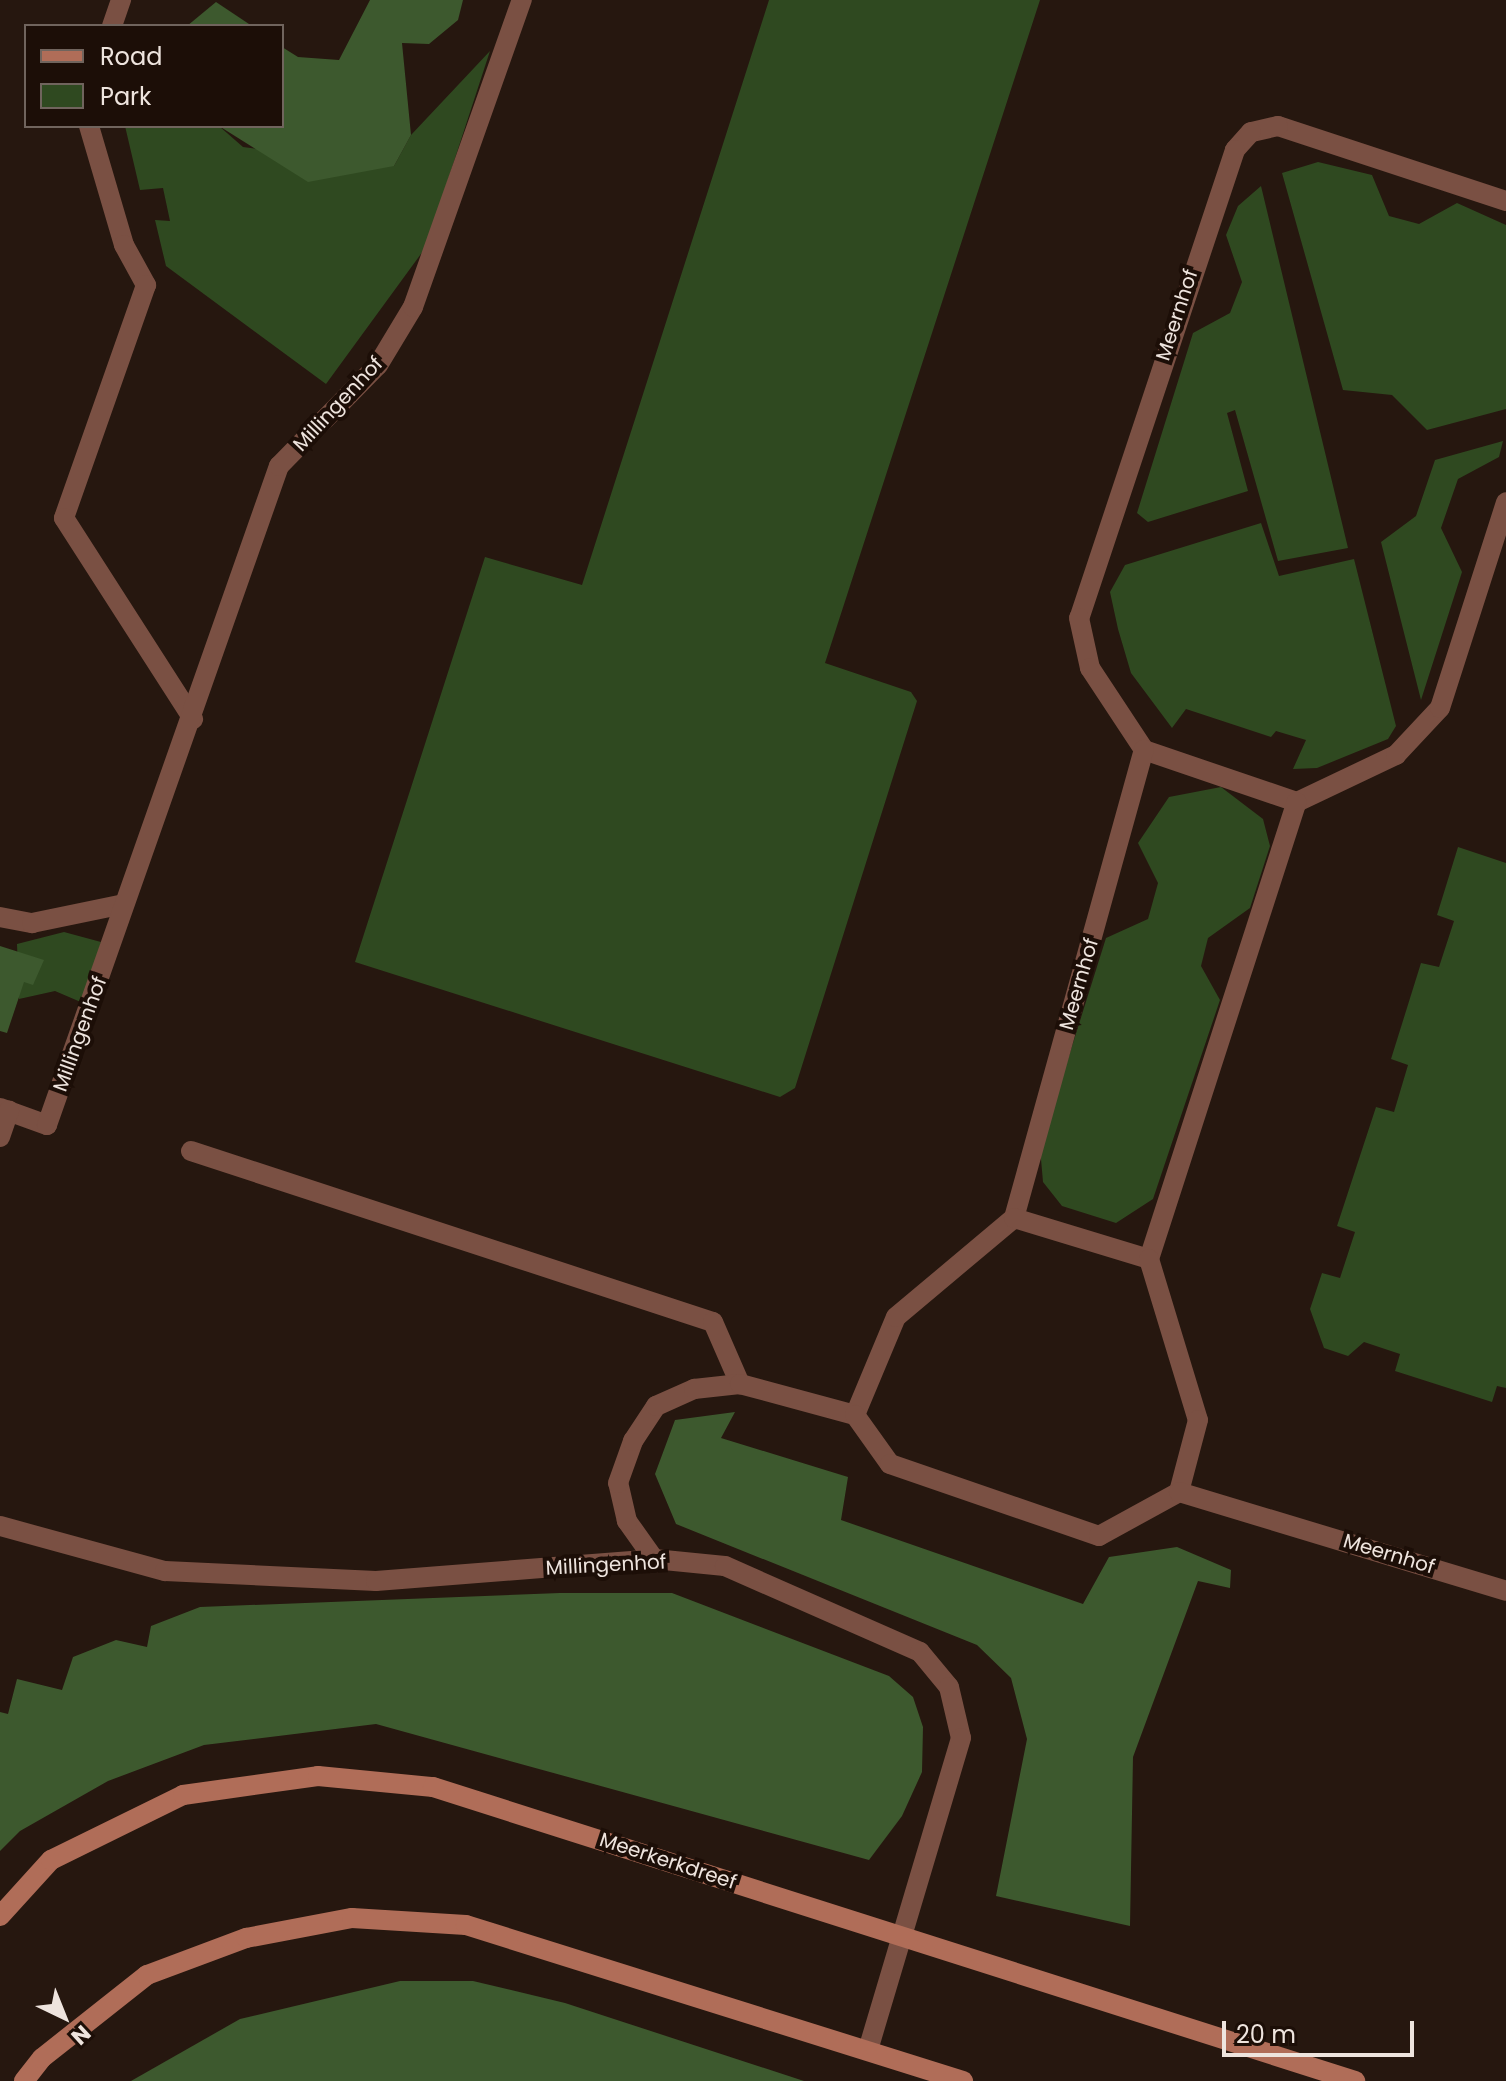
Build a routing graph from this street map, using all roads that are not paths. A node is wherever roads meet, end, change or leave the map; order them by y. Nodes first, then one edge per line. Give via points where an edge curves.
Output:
1 (121, 0) edge
2 (522, 0) edge
3 (113, 24) edge
4 (90, 128) edge
5 (1506, 201) edge
6 (1506, 502) edge
7 (193, 719) junction
8 (1144, 750) junction
9 (1297, 802) junction
10 (124, 904) junction
11 (0, 917) edge
12 (4, 1110) edge
13 (0, 1137) edge
14 (191, 1151) dead end
15 (1014, 1218) junction
16 (1149, 1259) junction
17 (740, 1384) junction
18 (855, 1415) junction
19 (1179, 1492) junction
20 (0, 1526) edge
21 (654, 1559) junction
22 (1506, 1591) edge
23 (0, 1916) edge
24 (900, 1934) junction
25 (868, 2050) junction
26 (24, 2081) edge
27 (963, 2081) edge
28 (1355, 2081) edge

1 - 3 street
2 - 7 street, Millingenhof via 413,307 378,365 279,466
4 - 7 street via 124,245 146,285 64,518
5 - 8 street, Meernhof via 1278,126 1251,132 1235,150 1079,618 1090,668
6 - 9 street via 1440,708 1396,755
7 - 10 street, Millingenhof
8 - 9 street
8 - 15 street, Meernhof
9 - 16 street
10 - 11 street via 32,923
10 - 12 street, Millingenhof via 47,1125
12 - 13 street, Millingenhof
14 - 17 street via 713,1322
15 - 16 street
15 - 18 street via 896,1317
16 - 19 street via 1198,1420
17 - 18 street
17 - 21 street via 694,1389 656,1406 633,1441 618,1483 627,1521
18 - 19 street via 890,1464 1099,1536
19 - 22 street, Meernhof
20 - 21 street, Millingenhof via 165,1571 376,1581
21 - 24 street, Millingenhof via 725,1566 802,1597 920,1652 949,1687 961,1738
23 - 24 main road, Meerkerkdreef via 51,1860 183,1795 318,1776 433,1787
24 - 25 street, Millingenhof
24 - 28 main road, Meerkerkdreef
25 - 26 main road via 466,1925 352,1918 246,1938 147,1975 42,2058
25 - 27 main road

